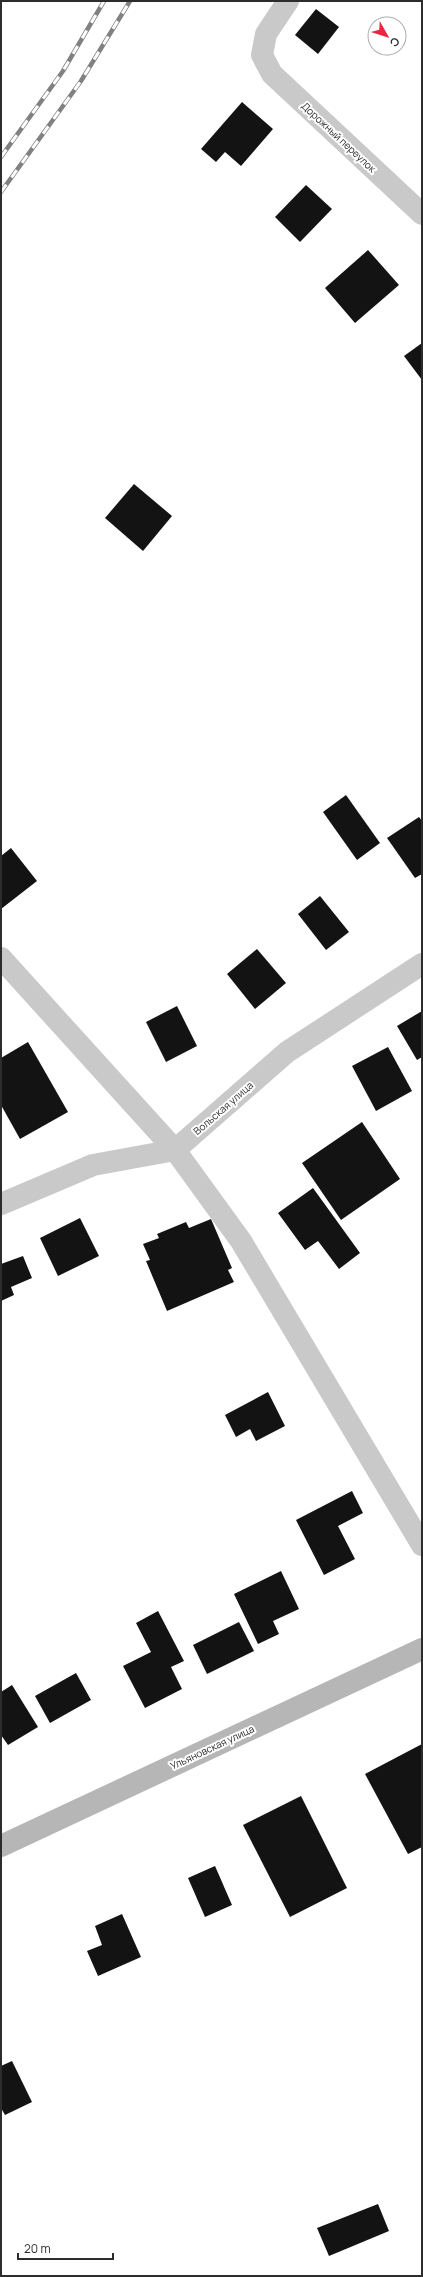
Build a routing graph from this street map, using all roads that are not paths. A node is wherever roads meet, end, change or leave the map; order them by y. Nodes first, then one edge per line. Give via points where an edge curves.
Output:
1 (288, 1) edge
2 (422, 214) edge
3 (1, 958) edge
4 (422, 964) edge
5 (175, 1150) junction
6 (1, 1204) edge
7 (422, 1545) edge
8 (422, 1649) edge
9 (1, 1846) edge

1 - 2 street, Дорожный переулок via 266,34 262,55 272,74
3 - 5 street
4 - 5 street, Вольская улица via 287,1052
5 - 6 street via 93,1165
5 - 7 street via 241,1241
8 - 9 street, Ульяновская улица

